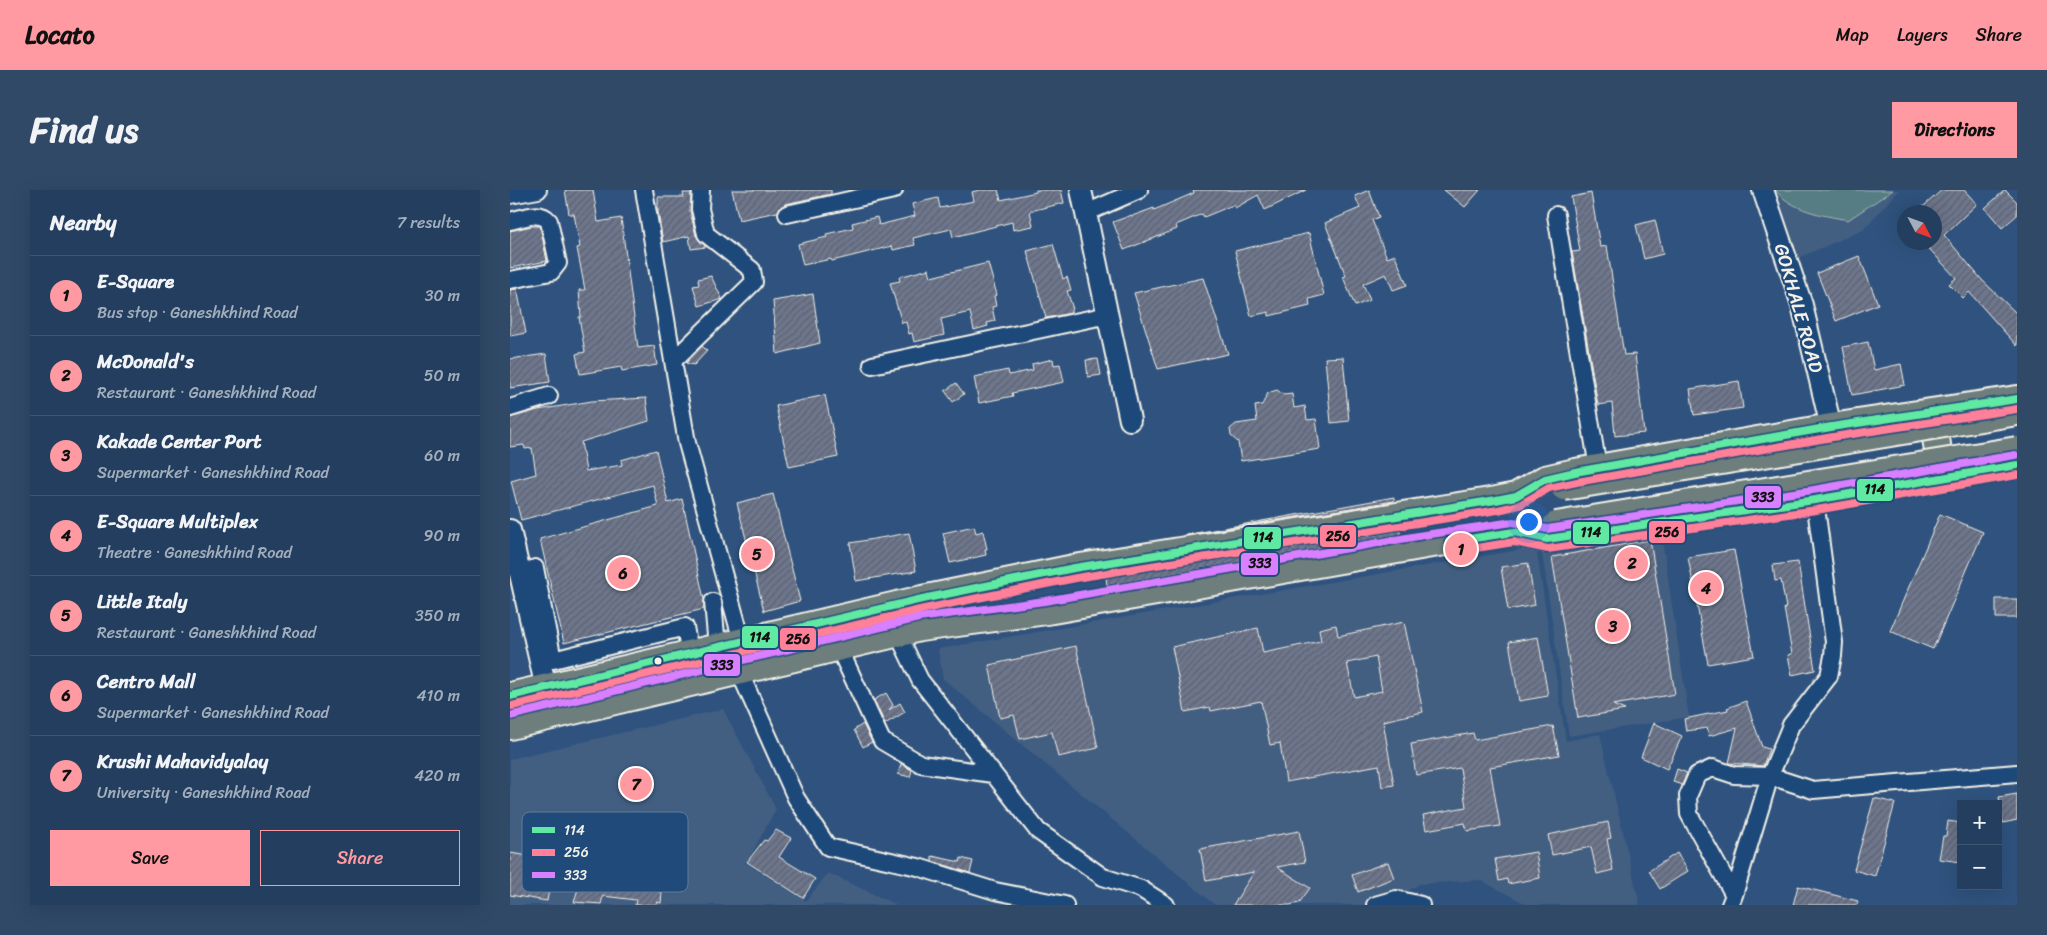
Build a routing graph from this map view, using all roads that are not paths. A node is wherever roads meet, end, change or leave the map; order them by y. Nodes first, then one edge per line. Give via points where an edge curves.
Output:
1 (538, 190) edge
2 (644, 190) edge
3 (701, 190) edge
4 (894, 190) edge
5 (1081, 190) edge
6 (1139, 190) edge
7 (1763, 190) edge
8 (510, 195) edge
9 (1086, 213) junction
10 (787, 214) dead end
11 (1556, 215) dead end
12 (510, 221) edge
13 (510, 280) edge
14 (1108, 315) junction
15 (674, 360) junction
16 (872, 365) dead end
17 (550, 396) dead end
18 (2017, 399) edge
19 (510, 408) edge
20 (1932, 412) junction
21 (2017, 412) edge
22 (1130, 420) dead end
23 (1831, 427) junction
24 (2017, 450) edge
25 (2017, 465) edge
26 (1598, 468) junction
27 (1942, 478) junction
28 (1516, 496) junction
29 (1815, 500) junction
30 (510, 530) edge
31 (1514, 532) junction
32 (520, 574) junction
33 (913, 600) junction
34 (713, 602) dead end
35 (909, 631) junction
36 (742, 641) junction
37 (717, 647) junction
38 (839, 648) junction
39 (690, 654) junction
40 (739, 671) junction
41 (546, 688) junction
42 (510, 696) edge
43 (510, 726) edge
44 (2017, 773) edge
45 (993, 774) junction
46 (1770, 776) junction
47 (1732, 900) edge
48 (1065, 905) edge
49 (1166, 905) edge
50 (1375, 905) edge
51 (1422, 905) edge

1 - 8 street
2 - 15 street
3 - 15 street via 700,209 706,234 752,270 754,282
4 - 10 street
5 - 9 street
6 - 9 street
7 - 23 street, GOKHALE ROAD via 1802,305
9 - 14 street
11 - 26 street
12 - 13 street via 540,215 546,217 550,221 558,263 551,272
14 - 16 street
14 - 22 street
15 - 36 street via 688,443
17 - 19 street
18 - 20 main road
20 - 23 main road
20 - 27 main road
21 - 28 main road, bridge
23 - 26 main road
24 - 31 main road, bridge
25 - 27 main road
26 - 28 main road via 1545,479
27 - 29 main road
28 - 33 main road via 1074,568
29 - 31 main road via 1547,539
29 - 46 street via 1834,642 1833,656 1828,676 1791,725
30 - 32 street
31 - 35 main road via 1047,611
32 - 39 street via 535,568 553,660 685,627
32 - 41 street
33 - 35 main road
33 - 36 main road
34 - 37 street
35 - 38 main road
35 - 45 street via 920,680
36 - 37 main road
37 - 39 main road
38 - 40 main road
38 - 45 street via 882,741 921,764
39 - 41 main road
40 - 43 main road
40 - 48 street via 796,798 828,847 918,867 995,891
41 - 42 main road
44 - 46 street via 1813,790
45 - 49 street via 1038,831 1103,877 1141,889
46 - 47 street
46 - 47 street via 1734,774 1713,768 1697,775 1688,796 1689,814
50 - 51 street via 1396,899

